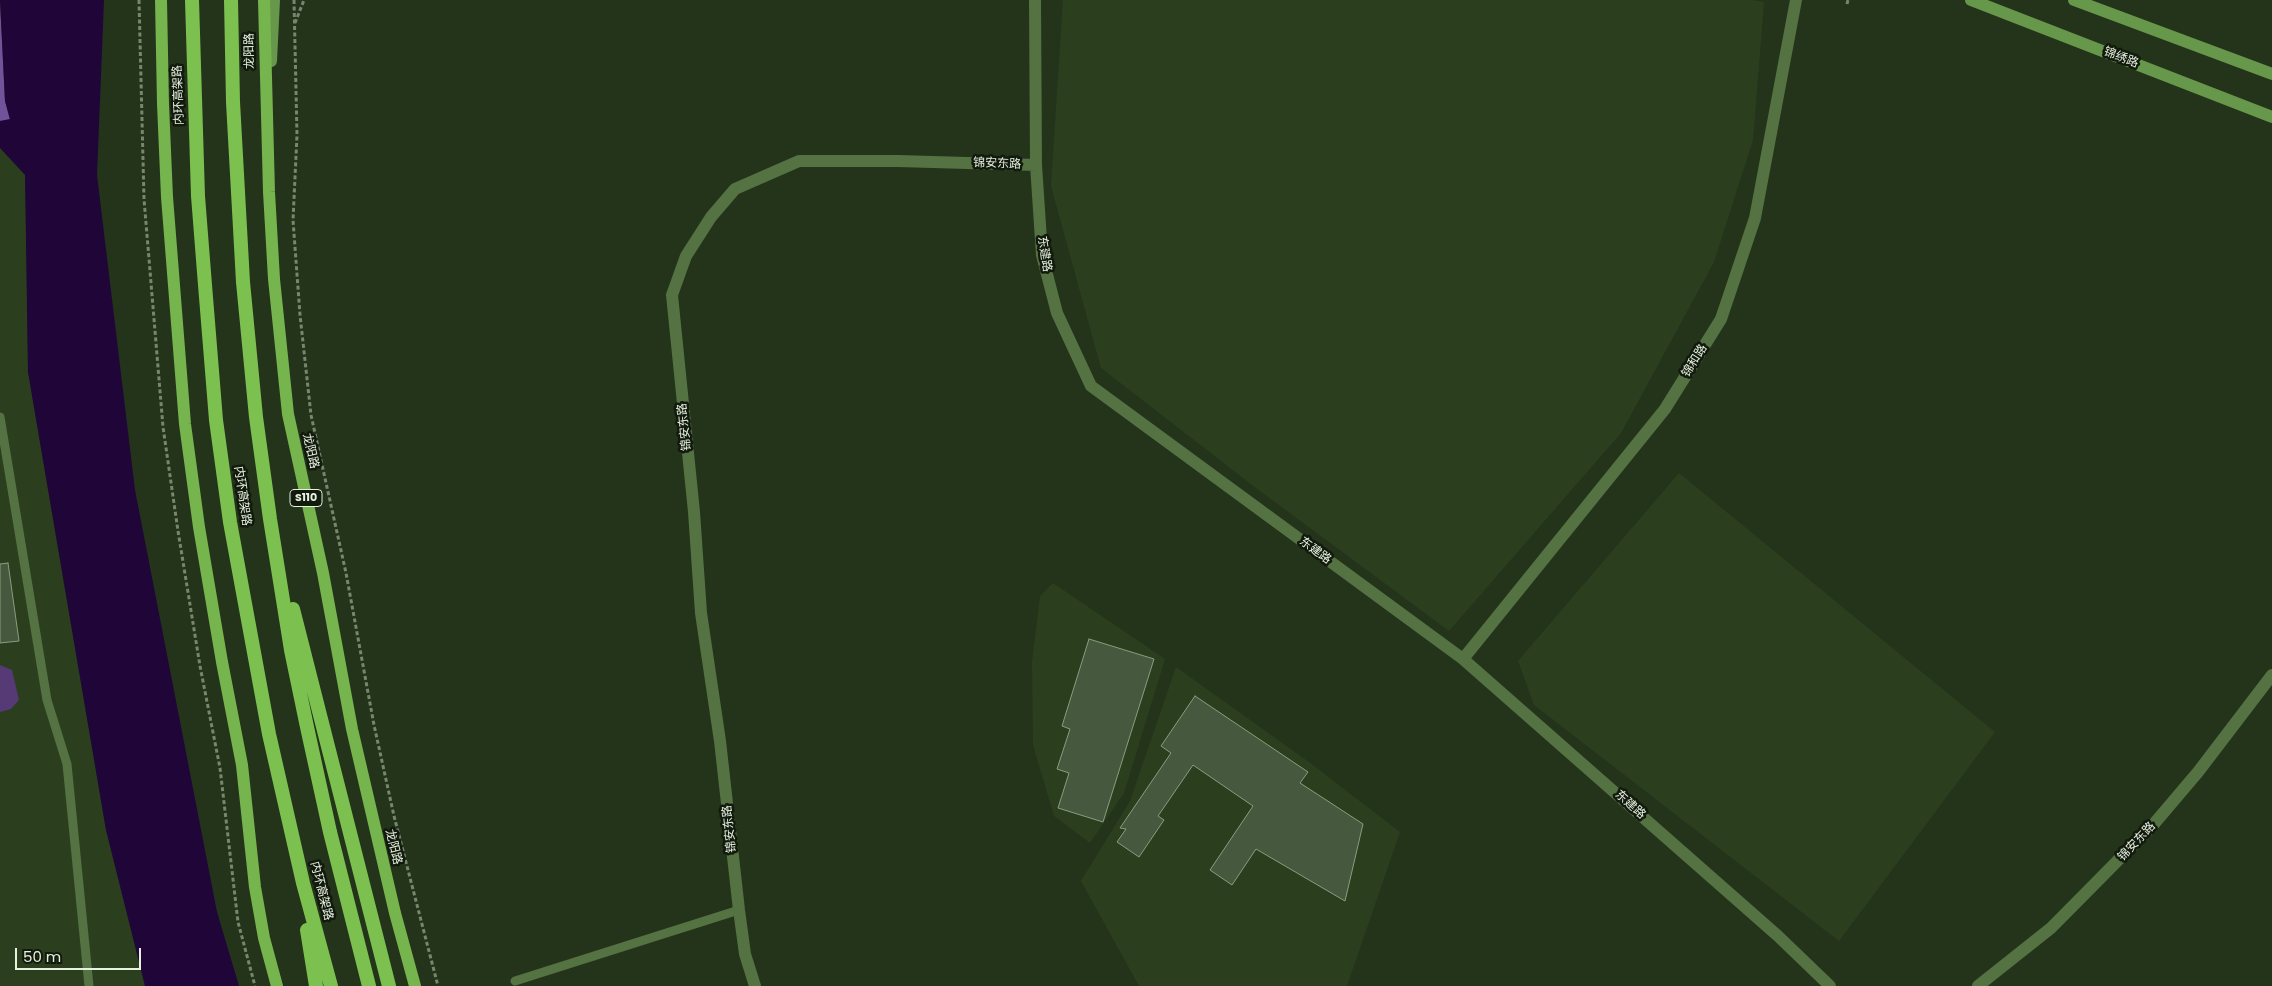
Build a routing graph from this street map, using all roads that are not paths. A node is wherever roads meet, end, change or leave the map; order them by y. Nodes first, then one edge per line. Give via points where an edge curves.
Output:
1 (161, 0) edge
2 (192, 0) edge
3 (231, 0) edge
4 (264, 0) edge
5 (274, 0) edge
6 (1035, 0) edge
7 (1796, 0) edge
8 (1971, 0) edge
9 (2074, 0) edge
10 (2272, 74) edge
11 (2272, 117) edge
12 (266, 146) junction
13 (1036, 165) junction
14 (0, 417) edge
15 (270, 519) junction
16 (1463, 659) junction
17 (2272, 675) edge
18 (288, 818) junction
19 (739, 910) junction
20 (515, 981) dead end
21 (89, 986) edge
22 (277, 986) edge
23 (316, 986) edge
24 (331, 986) edge
25 (369, 986) edge
26 (390, 986) edge
27 (415, 986) edge
28 (755, 986) edge
29 (1830, 986) edge
30 (1978, 986) edge

1 - 22 main road via 167,197 185,424 206,566 242,764 257,903
2 - 18 highway, 内环高架路 via 198,196 216,420 254,657
3 - 15 highway, 内环高架路 via 243,282
4 - 12 main road, 龙阳路 / S110
5 - 12 main road
6 - 13 street, 东建路
7 - 16 street, 锦和路 via 1755,218 1721,319 1666,409
8 - 11 main road, 锦绣路
9 - 10 main road
12 - 27 main road, 龙阳路 / S110 via 274,279 292,438 323,573 352,729
13 - 16 street, 东建路 via 1042,255 1057,313 1091,386
13 - 19 street, 锦安东路 via 798,161 735,189 711,217 686,256 672,295 701,612 720,741
14 - 21 lane via 47,700 67,764
15 - 25 highway, 内环高架路 via 307,727
15 - 26 highway
16 - 29 street, 东建路 via 1756,916
17 - 30 street, 锦安东路 via 2198,772 2134,845 2051,928
18 - 23 highway
18 - 24 highway, 内环高架路
19 - 20 lane
19 - 28 street, 锦安东路

